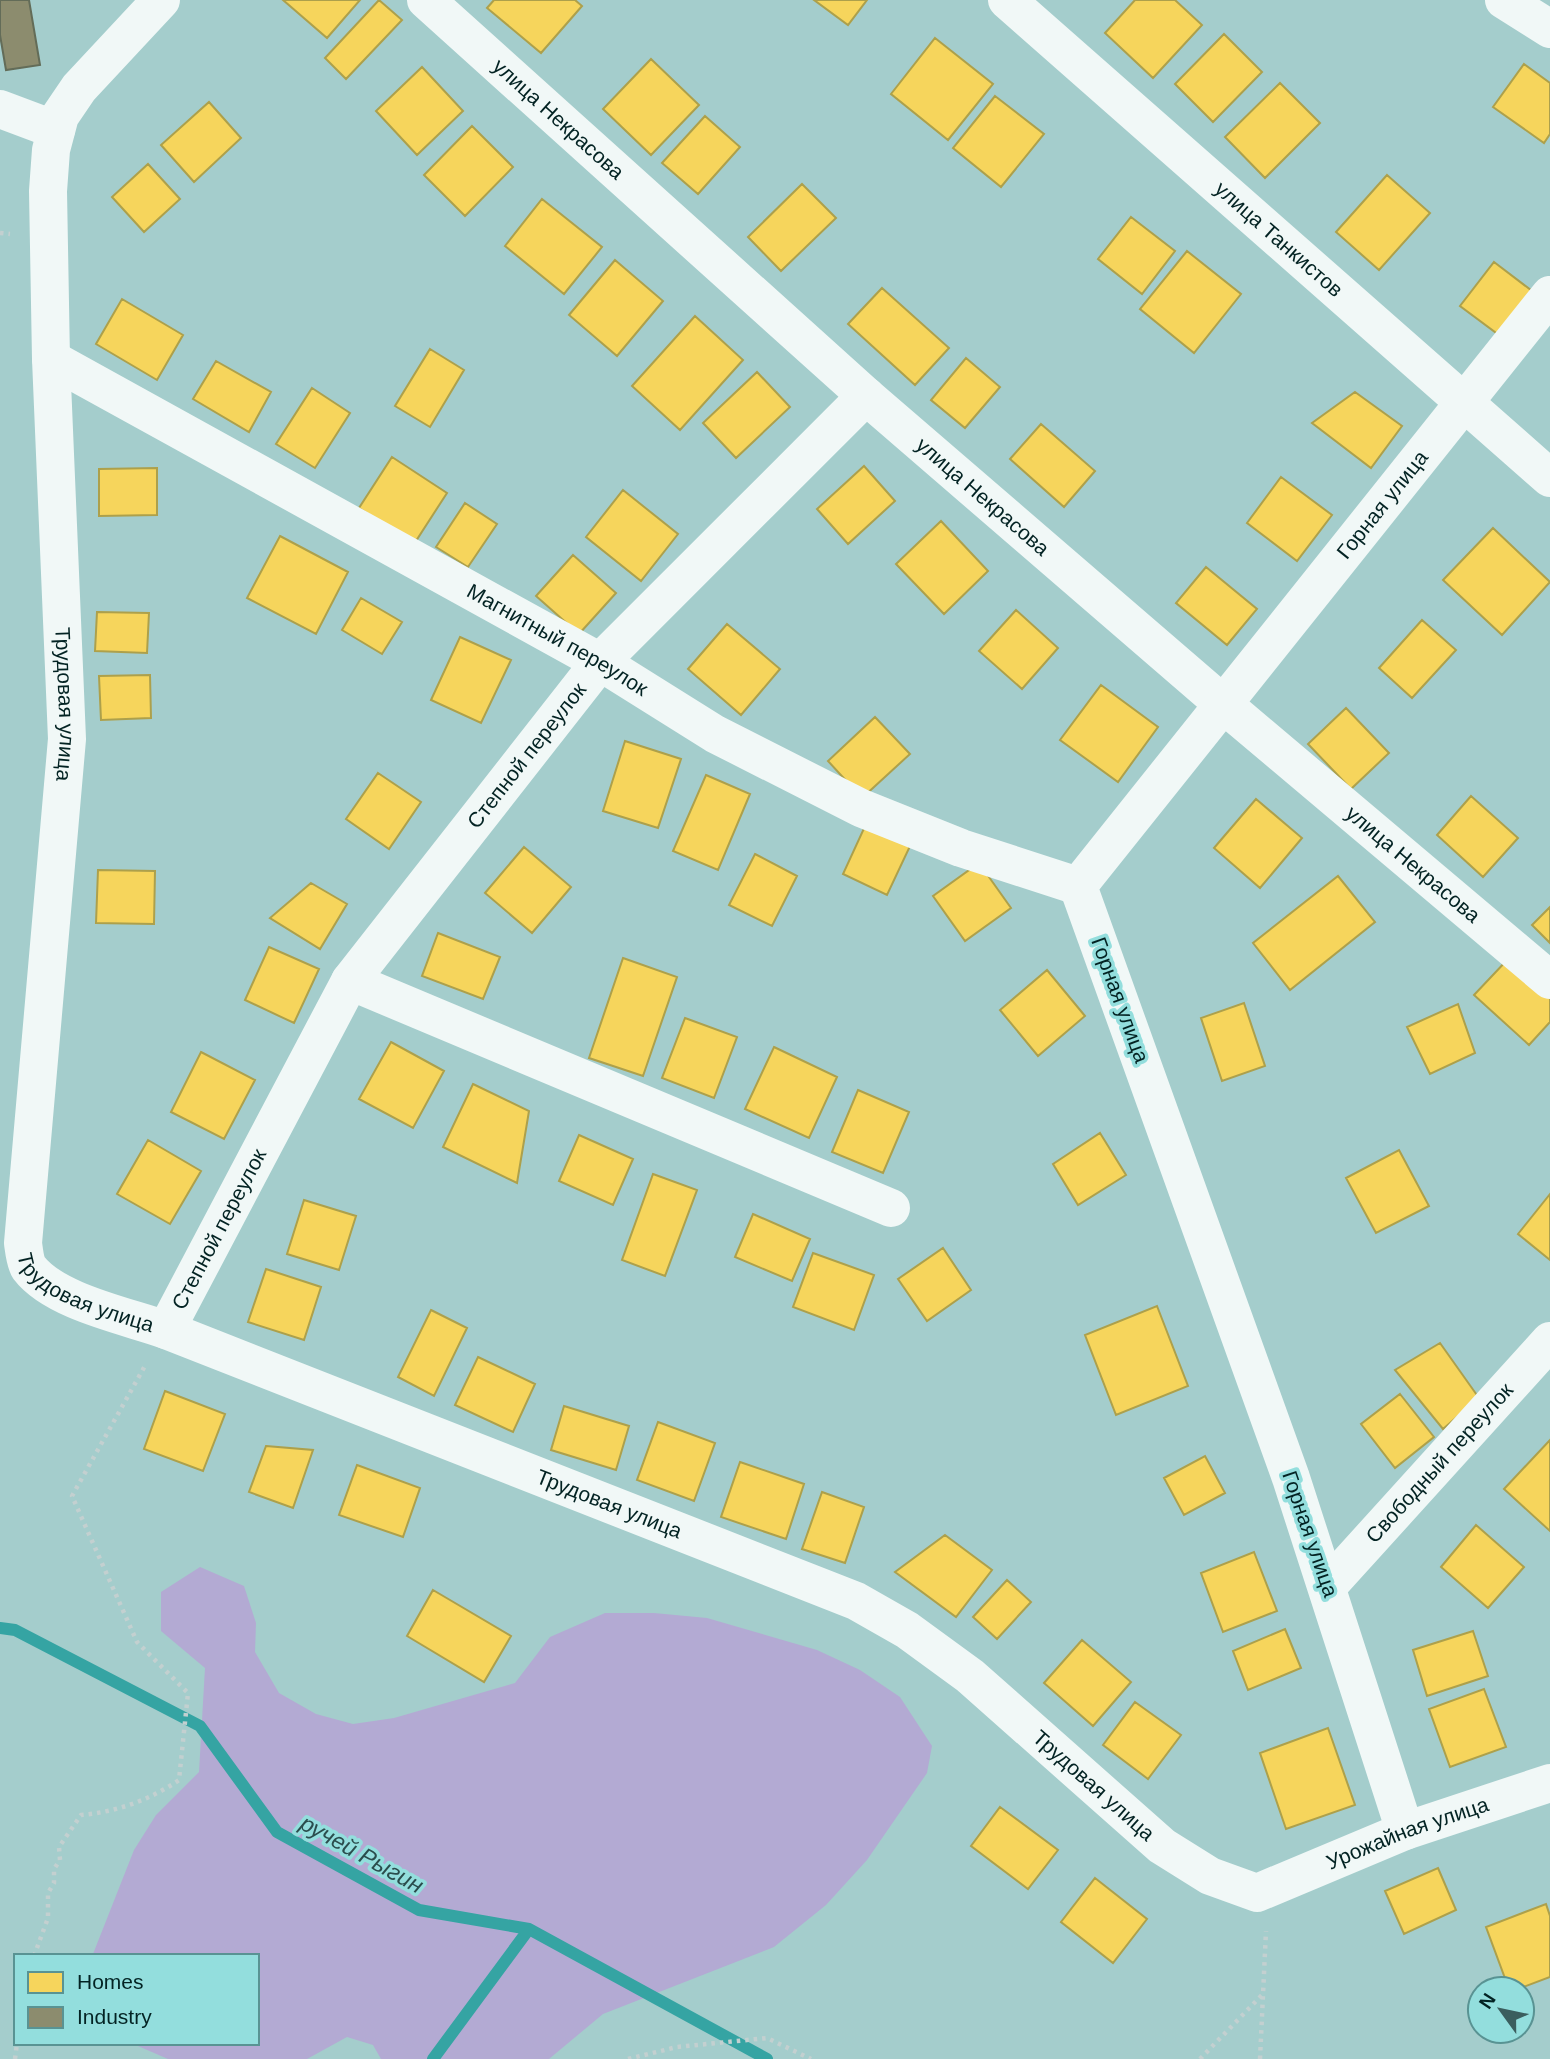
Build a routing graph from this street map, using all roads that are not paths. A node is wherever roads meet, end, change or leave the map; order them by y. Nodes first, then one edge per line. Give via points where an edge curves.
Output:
1 (161, 0) edge
2 (426, 0) edge
3 (1007, 0) edge
4 (1504, 0) edge
5 (1550, 29) edge
6 (0, 109) edge
7 (56, 130) junction
8 (1550, 295) edge
9 (51, 359) junction
10 (866, 396) junction
11 (1466, 401) junction
12 (1550, 478) edge
13 (600, 662) junction
14 (1223, 704) junction
15 (1078, 886) junction
16 (1550, 980) edge
17 (350, 981) junction
18 (891, 1208) dead end
19 (166, 1330) junction
20 (1550, 1341) edge
21 (1328, 1586) junction
22 (1550, 1783) edge
23 (1405, 1830) junction
24 (1262, 1891) joint

1 - 7 street, Трудовая улица via 79,88
2 - 10 street, улица Некрасова
3 - 11 street, улица Танкистов
4 - 5 street
6 - 7 street
7 - 9 street, Трудовая улица via 48,191
8 - 11 street, Горная улица
9 - 13 street, Магнитный переулок
9 - 19 street, Трудовая улица via 67,739 23,1242 27,1266 48,1287
10 - 13 street, Степной переулок
10 - 14 street, улица Некрасова
11 - 12 street, улица Танкистов
11 - 14 street, Горная улица
13 - 15 street, Магнитный переулок via 715,734 861,808 961,848
13 - 17 street, Степной переулок
14 - 15 street, Горная улица
14 - 16 street, улица Некрасова
15 - 21 street, Горная улица
17 - 18 street
17 - 19 street, Степной переулок
19 - 24 street, Трудовая улица via 856,1601 970,1676 1162,1846 1210,1875
20 - 21 street, Свободный переулок
21 - 23 street, Горная улица
22 - 23 street, Урожайная улица
23 - 24 street, Урожайная улица

